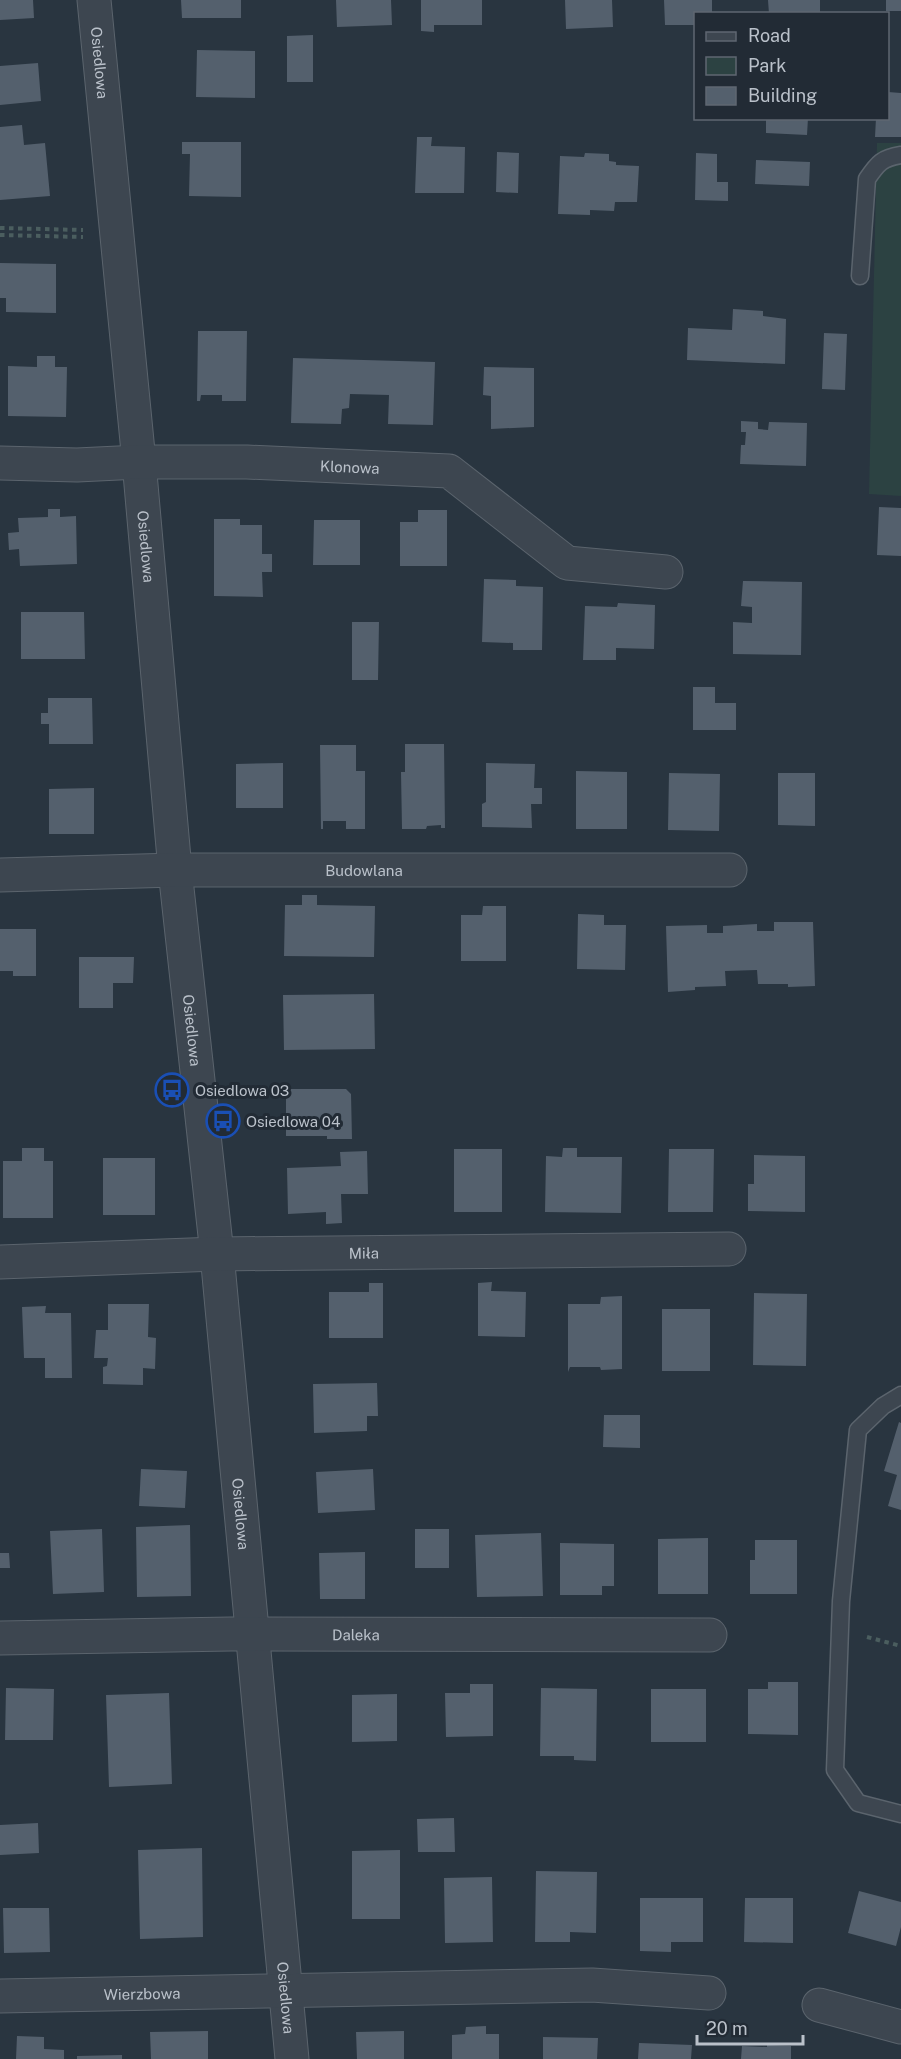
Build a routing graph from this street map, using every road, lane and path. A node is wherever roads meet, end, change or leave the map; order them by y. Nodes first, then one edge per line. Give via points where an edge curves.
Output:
1 (94, 0) edge
2 (901, 155) edge
3 (0, 228) edge
4 (93, 231) dead end
5 (0, 234) edge
6 (94, 237) dead end
7 (860, 276) dead end
8 (139, 462) junction
9 (0, 463) edge
10 (666, 572) dead end
11 (176, 870) junction
12 (730, 870) dead end
13 (0, 875) edge
14 (729, 1249) dead end
15 (217, 1254) junction
16 (0, 1262) edge
17 (901, 1395) edge
18 (840, 1629) junction
19 (253, 1634) junction
20 (710, 1635) dead end
21 (0, 1638) edge
22 (901, 1646) edge
23 (901, 1814) edge
24 (286, 1990) junction
25 (709, 1993) dead end
26 (0, 1996) edge
27 (819, 2005) dead end
28 (901, 2027) edge
29 (292, 2059) edge

1 - 8 street, Osiedlowa
2 - 7 lane via 886,157 867,179
3 - 4 path
5 - 6 path
8 - 9 street, Klonowa
8 - 10 street, Klonowa via 247,462 449,471 567,563
8 - 11 street, Osiedlowa
11 - 12 street, Budowlana
11 - 13 street, Budowlana
11 - 15 street, Osiedlowa
14 - 15 street, Miła
15 - 16 street, Miła
15 - 19 street, Osiedlowa
17 - 18 lane via 858,1430
18 - 22 path
18 - 23 lane via 835,1770 858,1803
19 - 20 street, Daleka
19 - 21 street, Daleka
19 - 24 street, Osiedlowa
24 - 25 street, Wierzbowa via 591,1985
24 - 26 street, Wierzbowa
24 - 29 street, Osiedlowa
27 - 28 street

